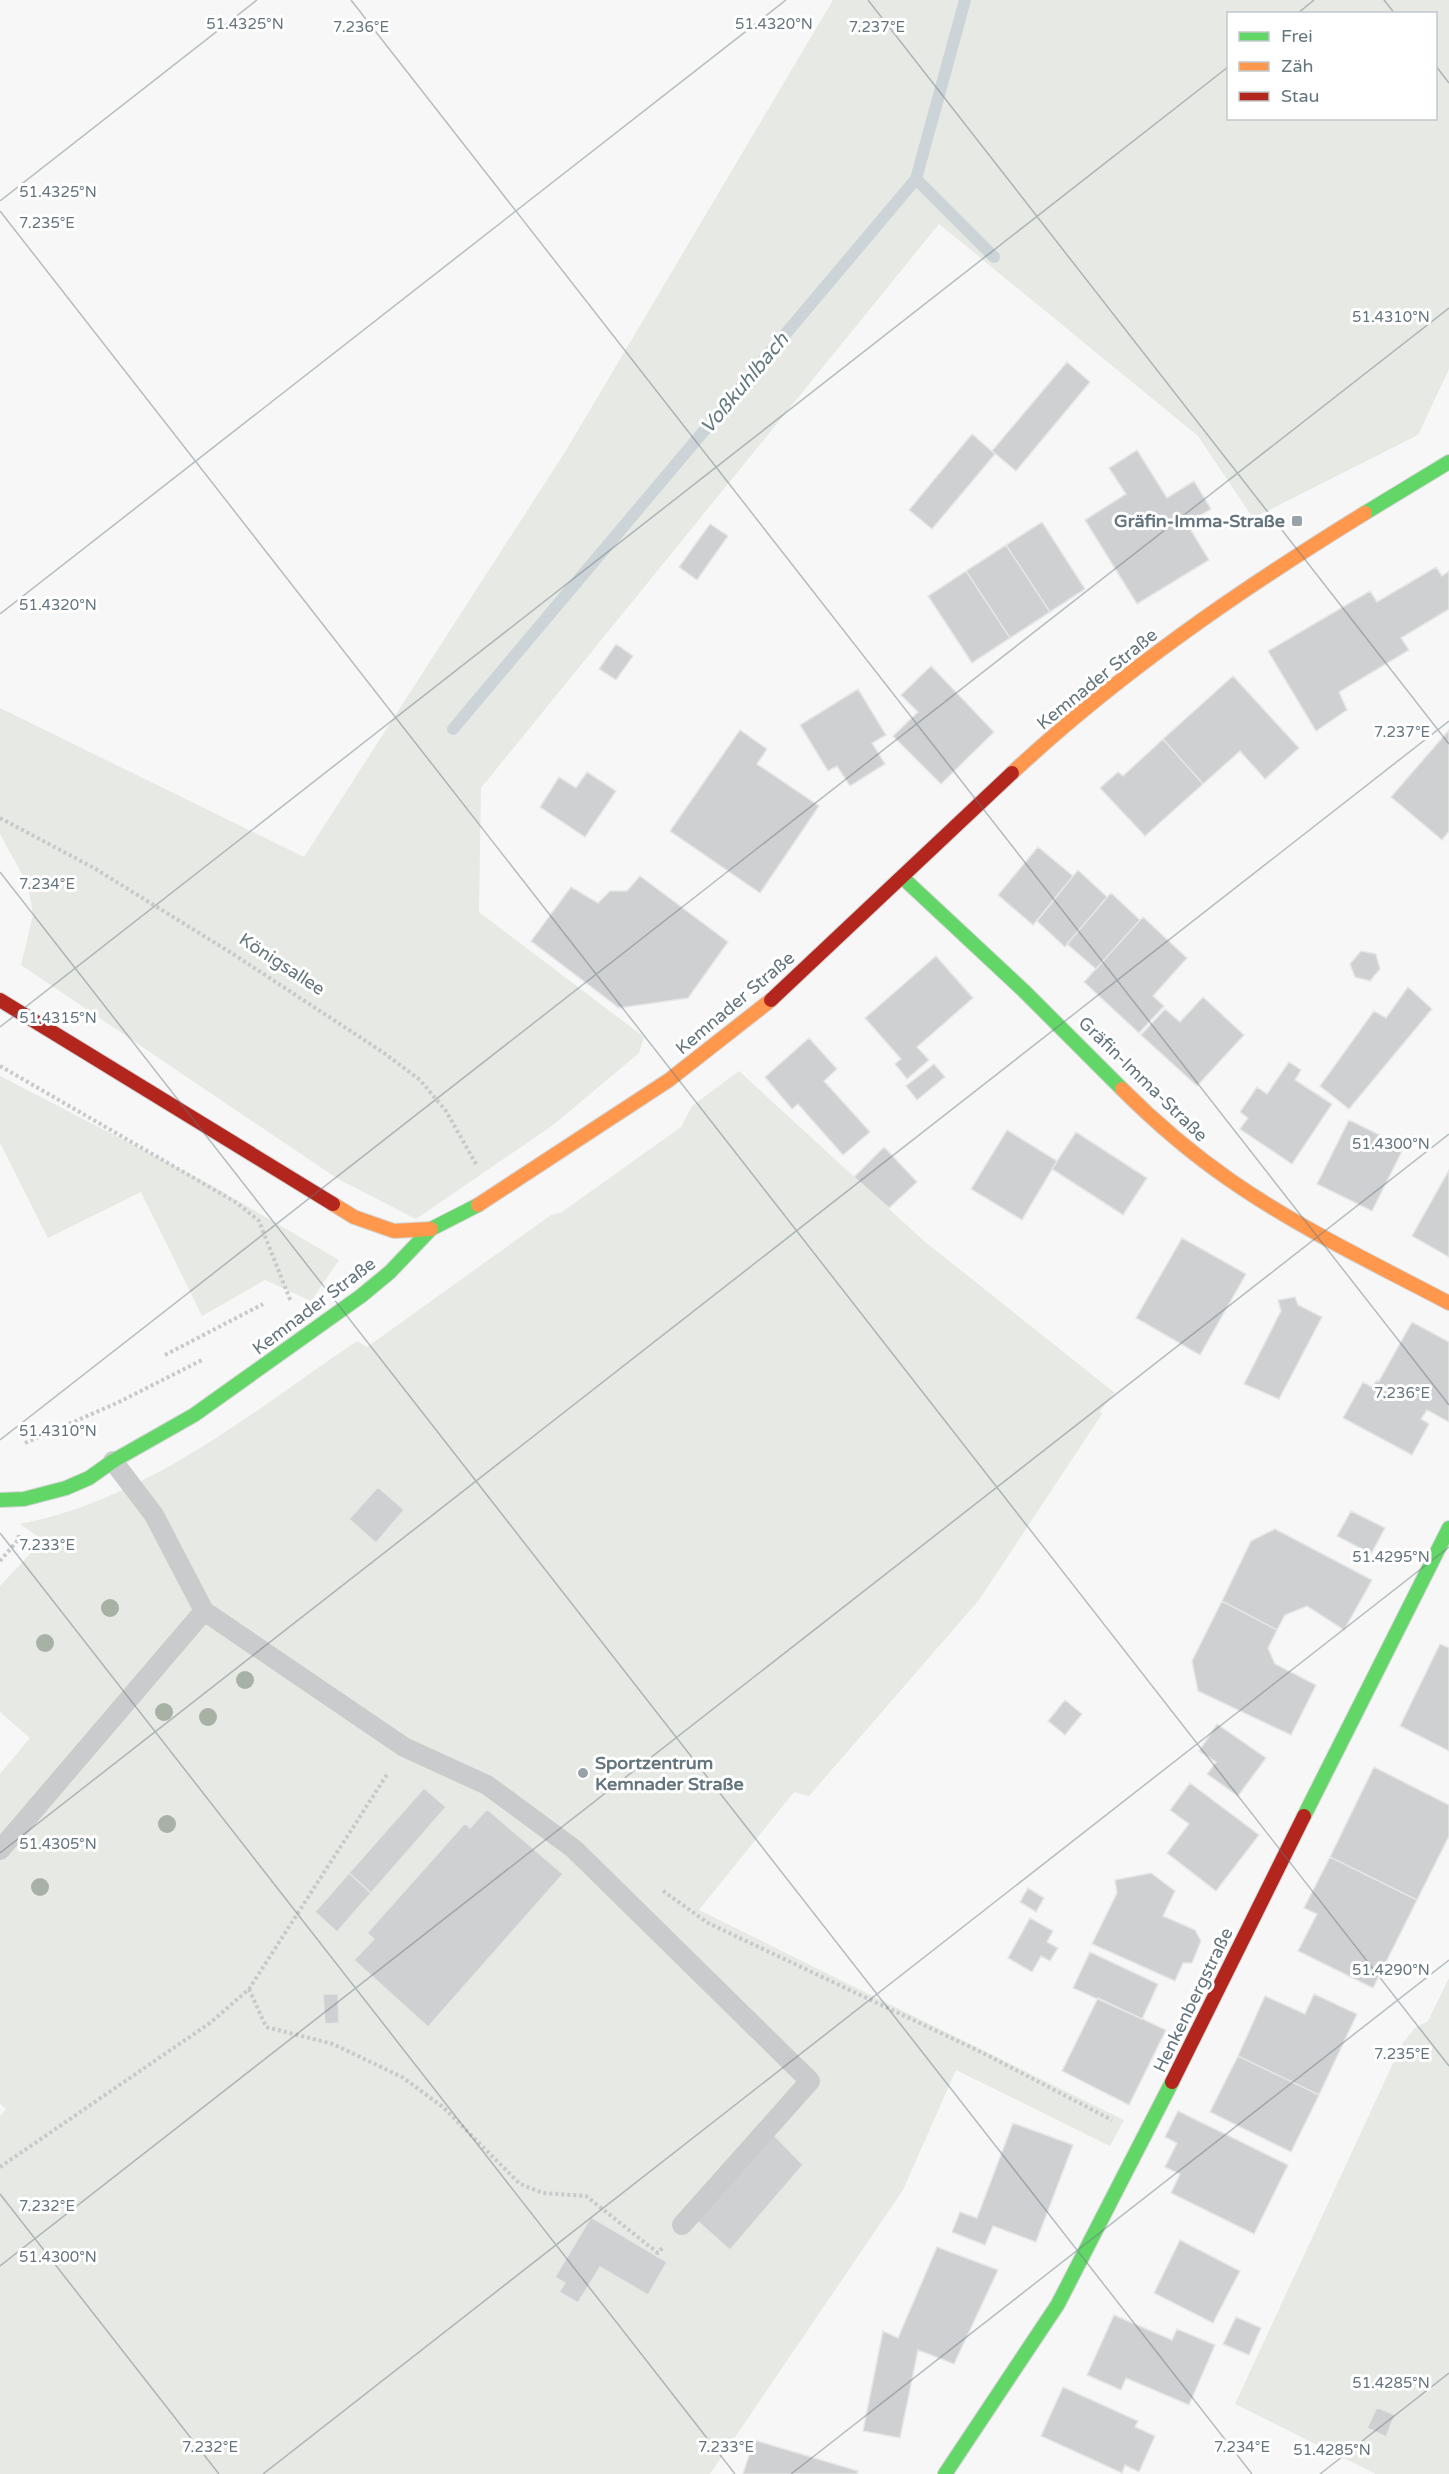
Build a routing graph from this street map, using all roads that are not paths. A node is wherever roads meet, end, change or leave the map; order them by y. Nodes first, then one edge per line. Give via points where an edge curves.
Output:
1 (1449, 462) edge
2 (903, 878) junction
3 (0, 1000) edge
4 (431, 1229) junction
5 (1449, 1303) edge
6 (113, 1461) junction
7 (0, 1500) edge
8 (1449, 1528) edge
9 (204, 1611) junction
10 (0, 1850) edge
11 (682, 2225) road end
12 (945, 2474) edge

1 - 2 street, Kemnader Straße via 1303,551 1125,678 1056,734
2 - 4 street, Kemnader Straße via 766,1004 671,1080 495,1196
2 - 5 street, Gräfin-Imma-Straße via 1201,1159 1314,1232
3 - 4 street via 354,1217 394,1232
4 - 6 street, Kemnader Straße via 390,1272 305,1338 194,1416
6 - 7 street, Kemnader Straße via 66,1488 24,1499
6 - 9 lane via 154,1515
8 - 12 street, Henkenbergstraße via 1058,2304
9 - 10 lane
9 - 11 lane via 404,1747 487,1785 574,1849 810,2081

